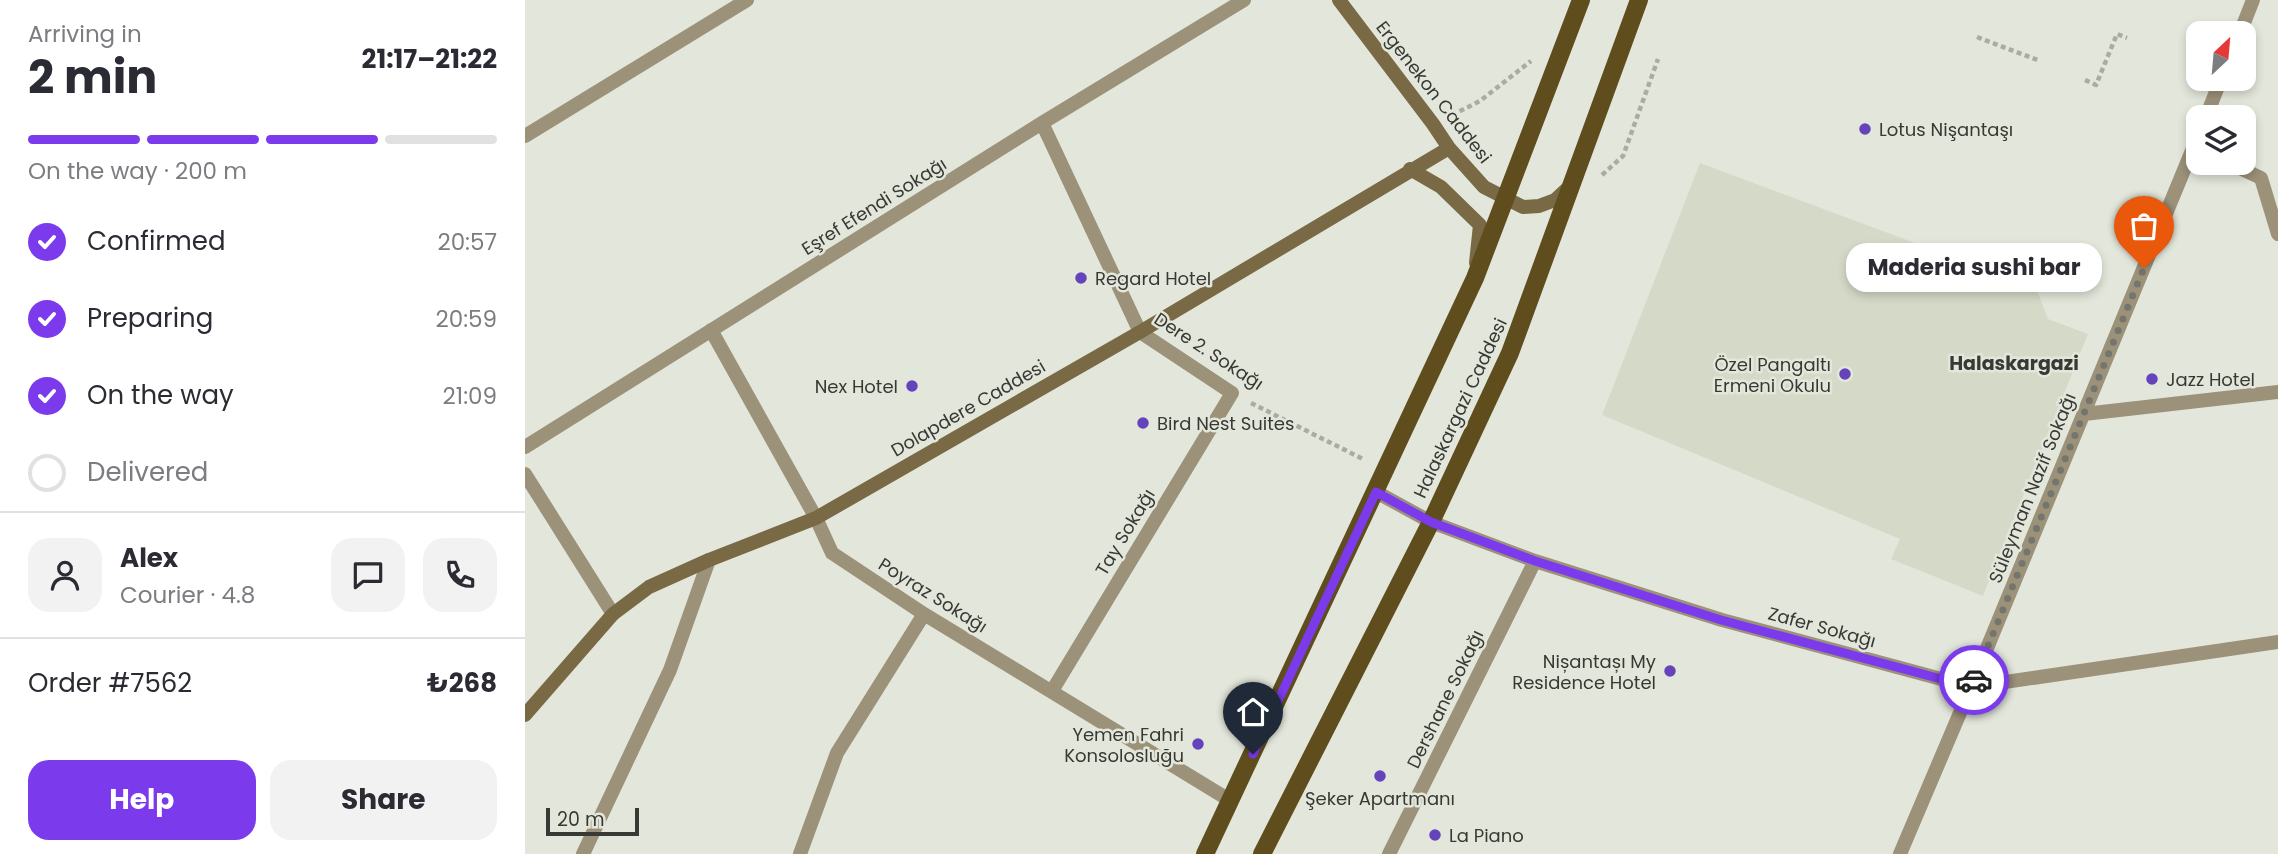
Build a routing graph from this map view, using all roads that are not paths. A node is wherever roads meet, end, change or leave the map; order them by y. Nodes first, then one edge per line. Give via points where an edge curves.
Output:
1 (747, 0) edge
2 (1244, 0) edge
3 (1339, 0) edge
4 (1581, 0) edge
5 (1639, 0) edge
6 (2253, 0) edge
7 (2245, 21) edge
8 (1042, 123) junction
9 (525, 136) edge
10 (1449, 148) junction
11 (1410, 169) junction
12 (2186, 169) edge
13 (2255, 175) edge
14 (1570, 186) junction
15 (1506, 199) junction
16 (2278, 234) edge
17 (1475, 278) junction
18 (711, 330) junction
19 (1140, 332) junction
20 (2278, 392) edge
21 (1232, 393) joint
22 (2084, 414) junction
23 (525, 447) edge
24 (525, 474) edge
25 (1376, 492) junction
26 (816, 518) junction
27 (1431, 522) junction
28 (709, 560) junction
29 (1535, 561) junction
30 (613, 614) junction
31 (924, 614) junction
32 (2278, 642) edge
33 (1971, 687) junction
34 (1052, 691) junction
35 (525, 715) edge
36 (1231, 801) junction
37 (583, 854) edge
38 (800, 854) edge
39 (1205, 854) edge
40 (1262, 854) edge
41 (1389, 854) edge
42 (1899, 854) edge

1 - 9 street
2 - 8 street, Eşref Efendi Sokağı
3 - 10 main road, Ergenekon Caddesi
4 - 15 main road
5 - 14 main road, Halaskargazi Caddesi
6 - 7 street
8 - 18 street, Eşref Efendi Sokağı
8 - 19 street, Dere 2. Sokağı
10 - 11 main road, Dolapdere Caddesi
10 - 15 main road, Ergenekon Caddesi via 1484,187
11 - 17 main road via 1441,187 1480,225
11 - 19 main road, Dolapdere Caddesi
12 - 22 street, Süleyman Nazif Sokağı
13 - 16 street via 2261,178
14 - 15 main road via 1555,200 1539,206 1523,207
14 - 27 main road, Halaskargazi Caddesi via 1510,353
15 - 17 main road
17 - 25 main road
18 - 23 street, Eşref Efendi Sokağı
18 - 26 street, Poyraz Sokağı
19 - 21 street, Dere 2. Sokağı
19 - 26 main road, Dolapdere Caddesi
20 - 22 street
21 - 34 street, Tay Sokağı
22 - 33 street, Süleyman Nazif Sokağı
24 - 30 street
25 - 27 street, Zafer Sokağı
25 - 36 main road
26 - 28 main road, Dolapdere Caddesi
26 - 31 street, Poyraz Sokağı via 832,553
27 - 29 street, Zafer Sokağı
27 - 40 main road, Halaskargazi Caddesi
28 - 30 main road, Dolapdere Caddesi via 649,587
28 - 37 street via 670,670
29 - 33 street, Zafer Sokağı via 1721,620
29 - 41 street, Dershane Sokağı
30 - 35 main road, Dolapdere Caddesi
31 - 34 street, Poyraz Sokağı
31 - 38 street via 837,753
32 - 33 street, Zafer Sokağı
33 - 42 street, Süleyman Nazif Sokağı
34 - 36 street, Poyraz Sokağı
36 - 39 main road

